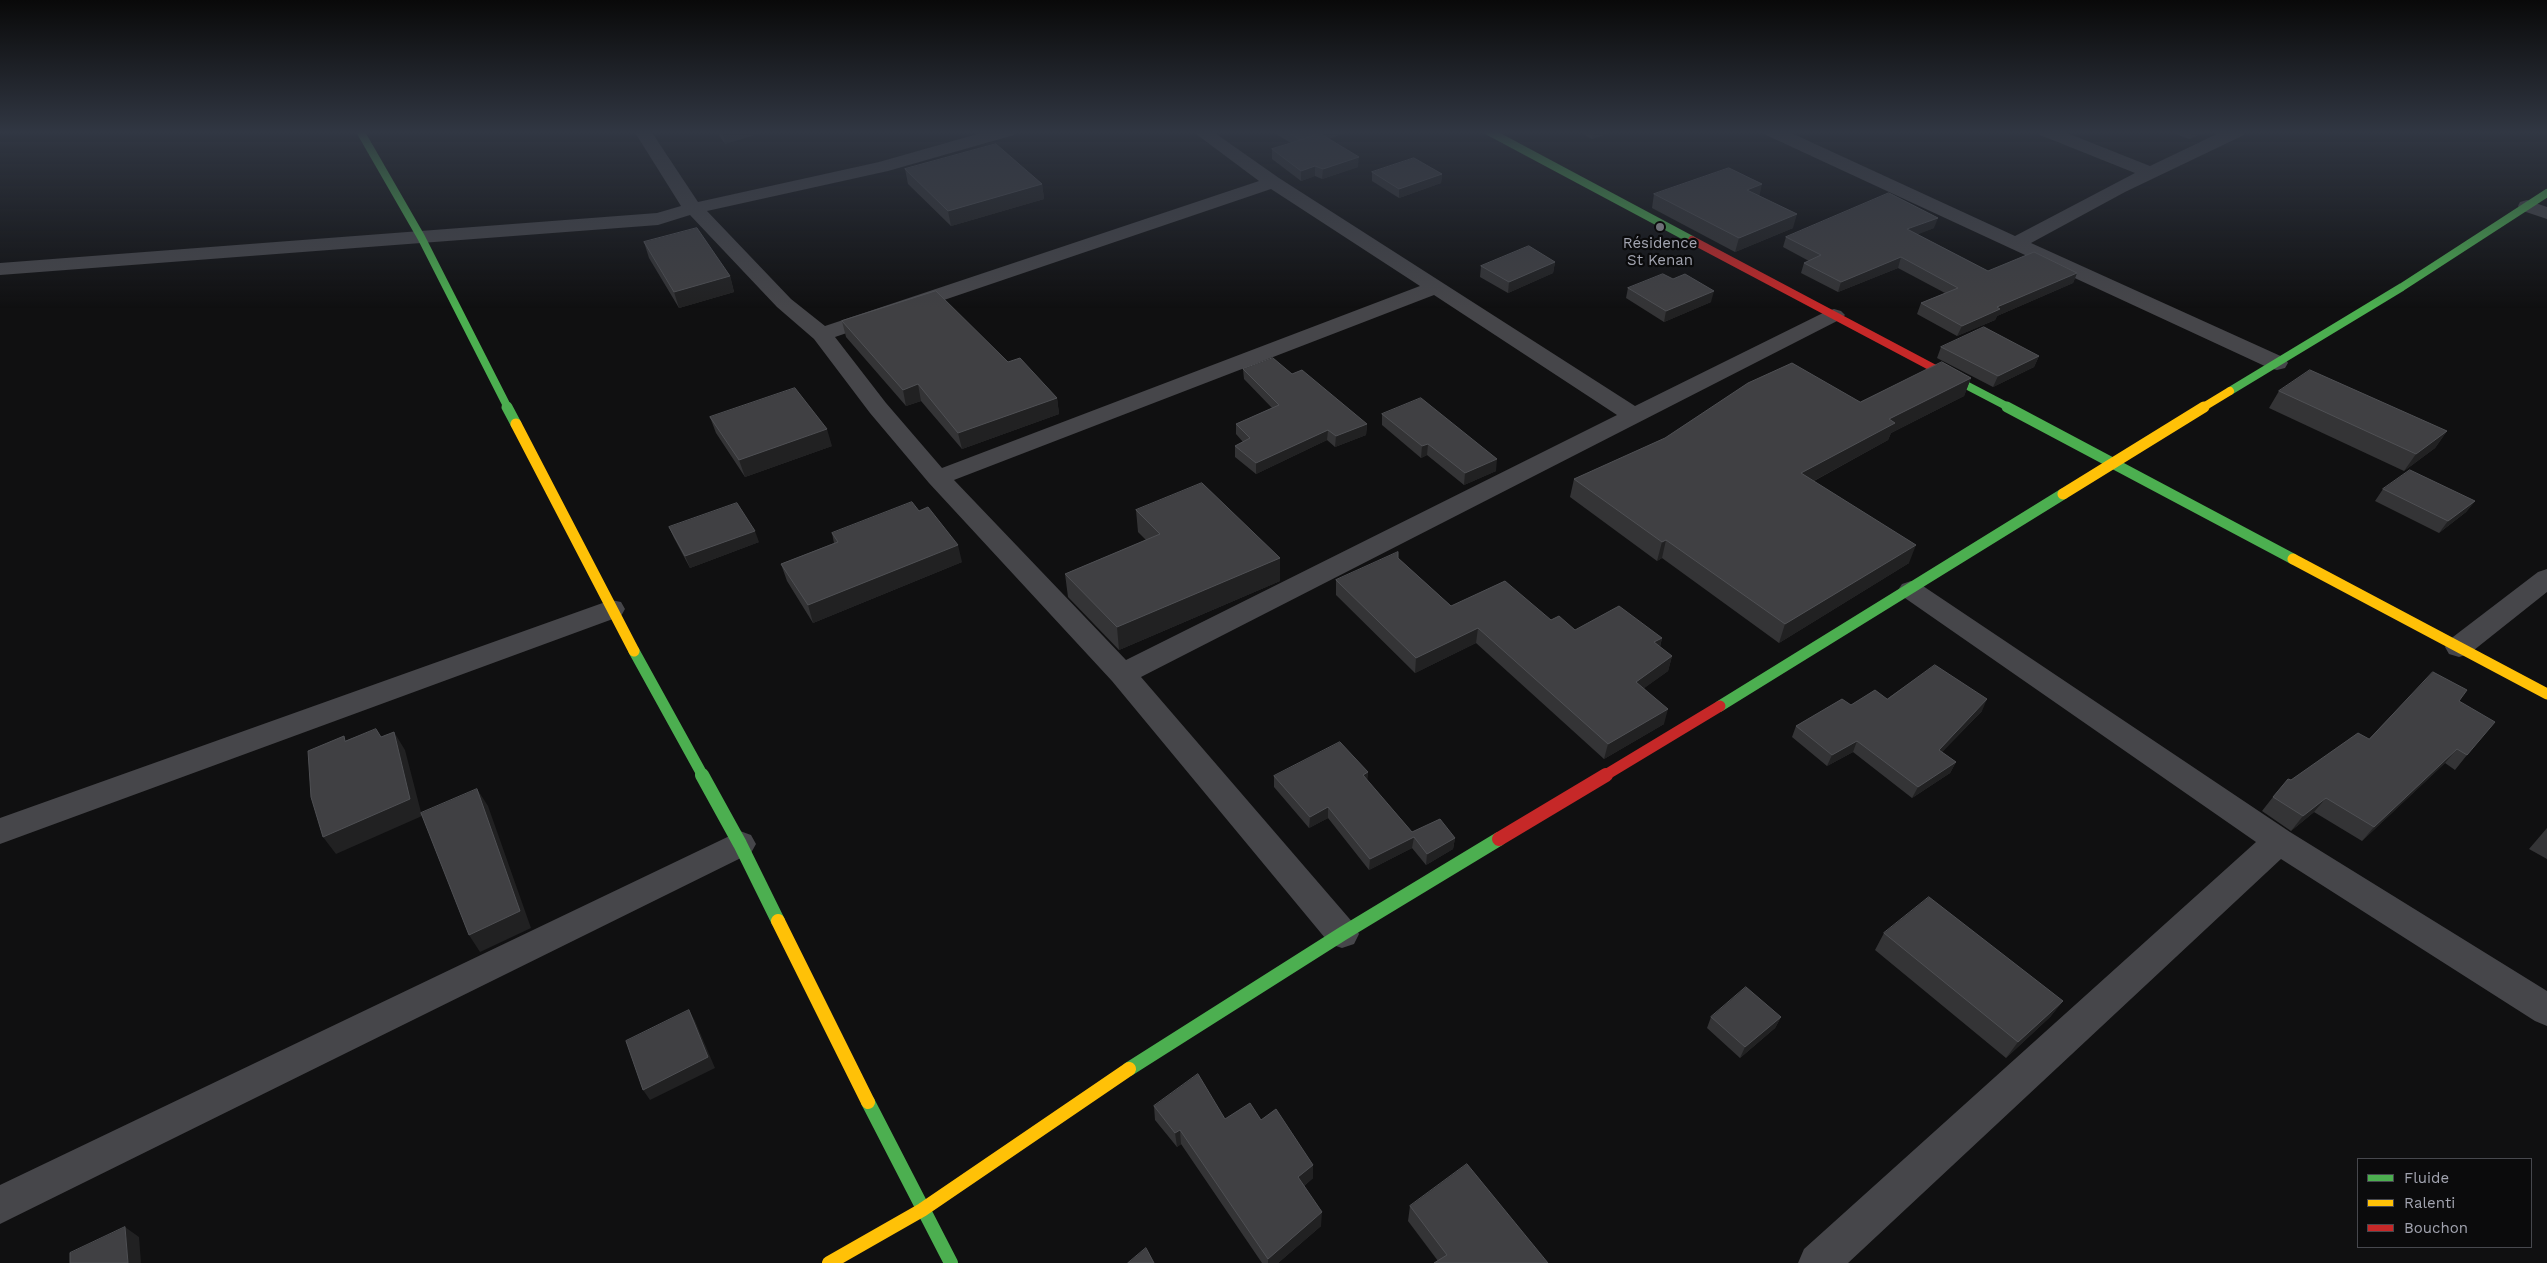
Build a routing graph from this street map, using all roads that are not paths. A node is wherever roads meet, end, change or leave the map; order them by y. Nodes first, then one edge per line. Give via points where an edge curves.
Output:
1 (394, 190) edge
2 (680, 190) edge
3 (777, 190) edge
4 (1249, 190) edge
5 (1285, 190) edge
6 (1599, 190) edge
7 (1900, 190) edge
8 (2114, 190) edge
9 (2547, 193) edge
10 (2527, 206) junction
11 (695, 208) junction
12 (2547, 213) edge
13 (421, 237) junction
14 (2016, 243) junction
15 (0, 269) edge
16 (1437, 287) junction
17 (1834, 315) junction
18 (822, 334) junction
19 (2278, 363) junction
20 (1635, 416) junction
21 (2112, 463) junction
22 (938, 478) junction
23 (2547, 578) edge
24 (1911, 590) junction
25 (611, 609) junction
26 (2459, 647) junction
27 (1122, 674) junction
28 (2547, 694) edge
29 (0, 831) edge
30 (2279, 841) junction
31 (740, 844) junction
32 (1342, 934) junction
33 (2547, 1010) edge
34 (0, 1205) edge
35 (922, 1210) junction
36 (829, 1263) edge
37 (951, 1263) edge
38 (1818, 1263) edge

1 - 13 street
2 - 11 street
3 - 11 street
4 - 18 street
5 - 16 street
6 - 17 street
7 - 14 street
8 - 14 street
9 - 10 street
10 - 12 street
10 - 19 street
11 - 13 street via 658,219 629,223
11 - 18 street via 784,303
13 - 15 street
13 - 25 street
14 - 19 street
16 - 20 street
16 - 22 street
17 - 20 street
17 - 21 street
18 - 22 street via 878,408
19 - 21 street
20 - 27 street
21 - 24 street
21 - 26 street
22 - 27 street
23 - 26 street
24 - 30 street
24 - 32 street
25 - 29 street
25 - 31 street
26 - 28 street
27 - 32 street
30 - 33 street
30 - 38 street
31 - 34 street
31 - 35 street
32 - 35 street via 1115,1078
35 - 36 street
35 - 37 street

